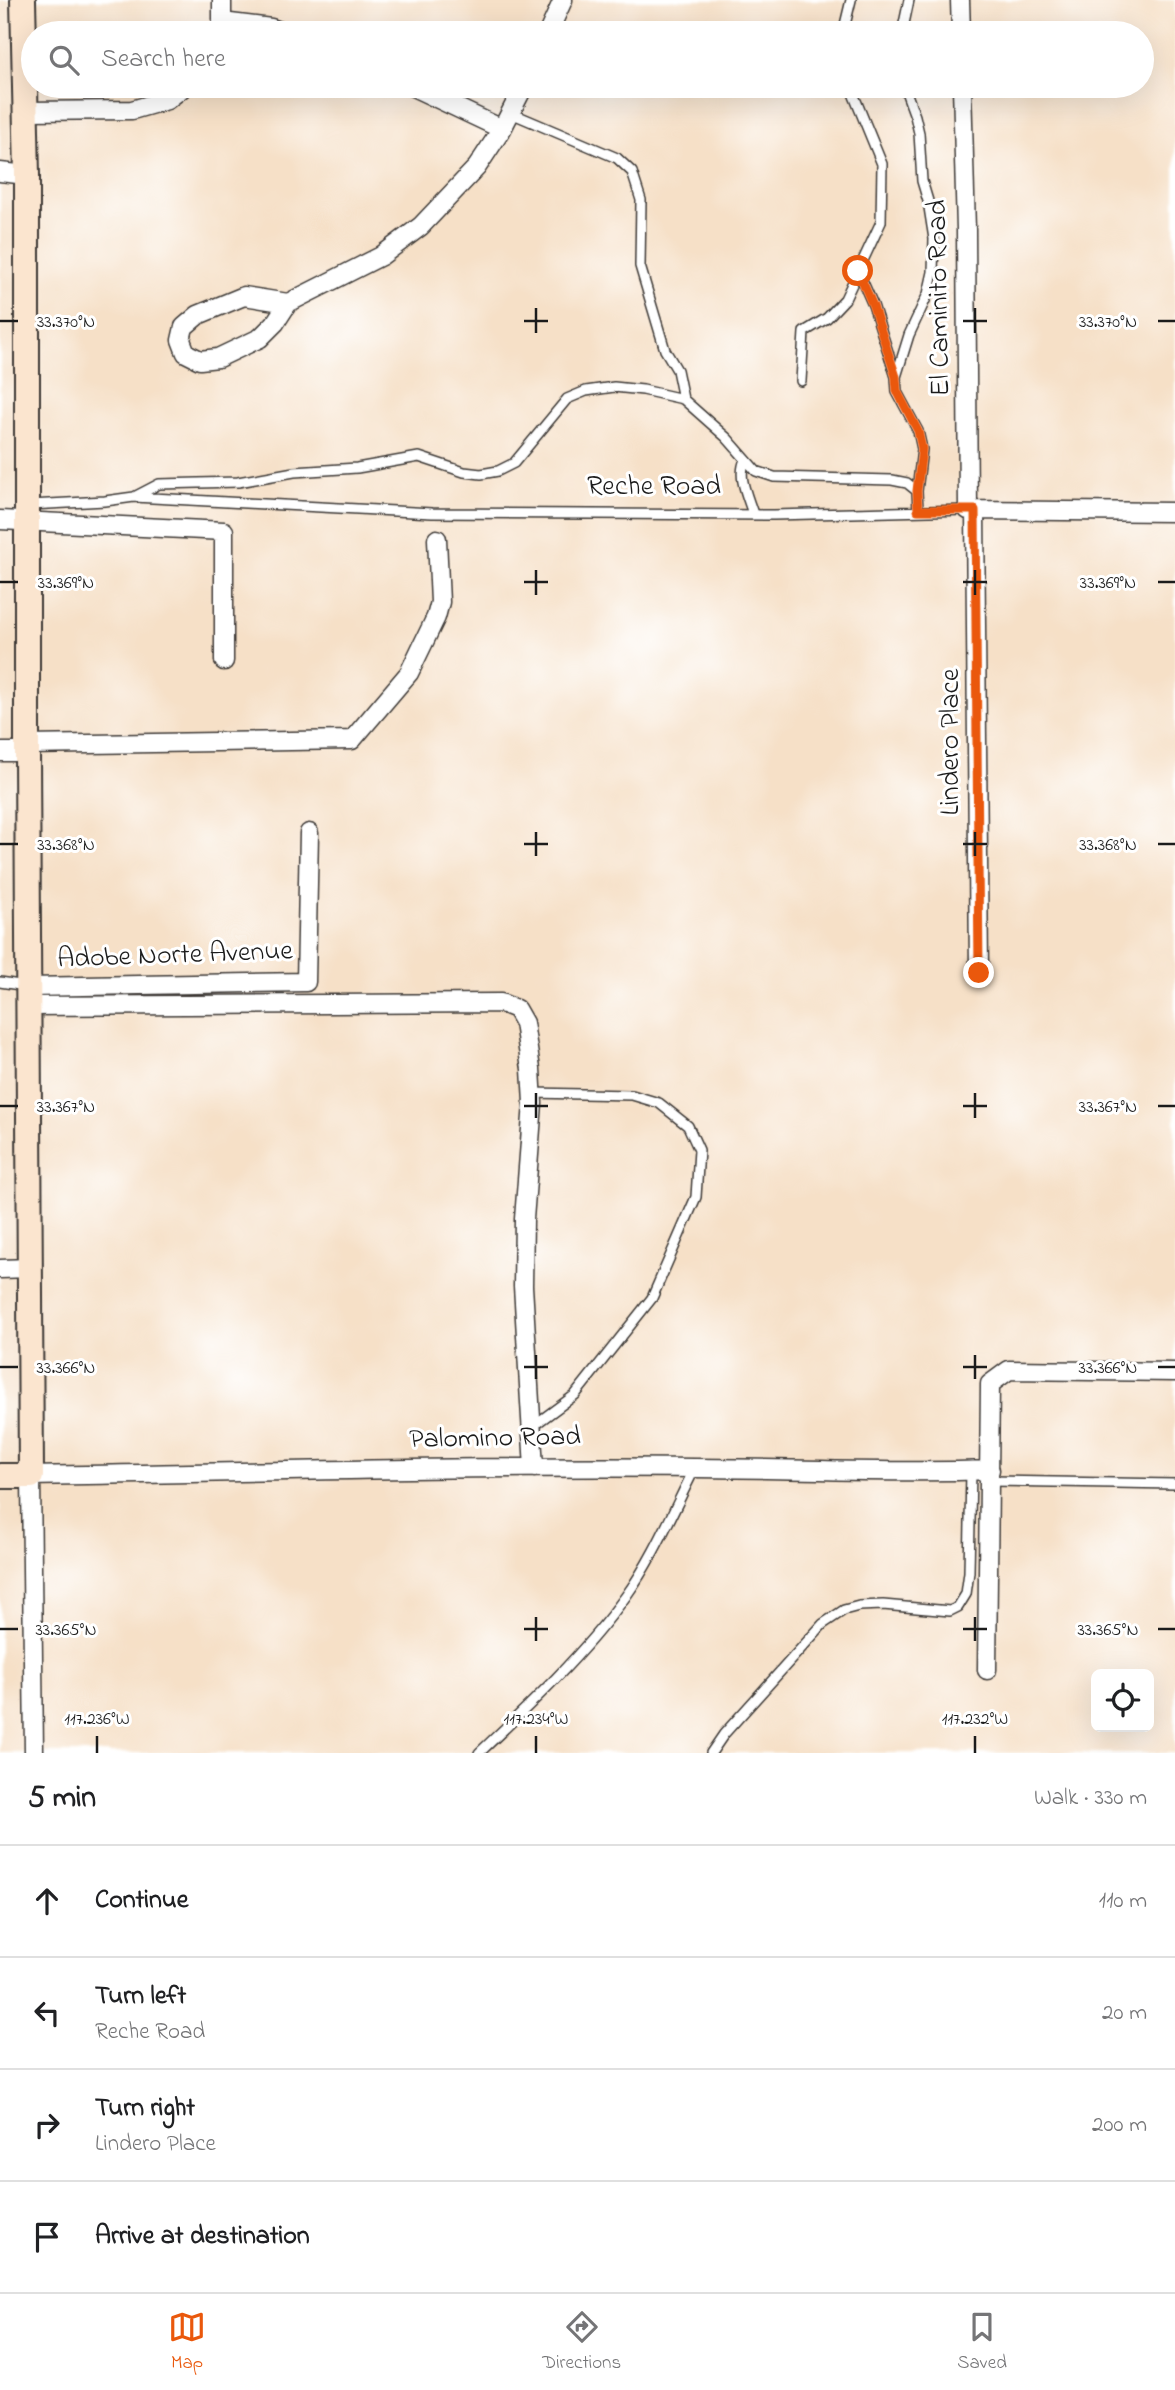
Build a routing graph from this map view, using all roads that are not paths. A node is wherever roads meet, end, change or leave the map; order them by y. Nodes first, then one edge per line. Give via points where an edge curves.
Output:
1 (23, 0) edge
2 (222, 0) edge
3 (563, 0) edge
4 (851, 0) edge
5 (909, 0) edge
6 (960, 0) edge
7 (23, 21) edge
8 (221, 21) edge
9 (553, 21) edge
10 (846, 21) edge
11 (905, 21) edge
12 (961, 21) edge
13 (25, 98) edge
14 (170, 98) edge
15 (444, 98) edge
16 (518, 98) edge
17 (855, 98) edge
18 (908, 98) edge
19 (962, 98) edge
20 (25, 111) junction
21 (507, 121) junction
22 (0, 172) edge
23 (27, 175) junction
24 (858, 271) junction
25 (288, 303) junction
26 (896, 377) junction
27 (801, 381) dead end
28 (682, 399) junction
29 (745, 460) junction
30 (917, 491) junction
31 (134, 497) junction
32 (918, 510) junction
33 (972, 510) junction
34 (1175, 512) edge
35 (28, 513) junction
36 (753, 514) junction
37 (0, 520) edge
38 (437, 539) dead end
39 (224, 661) dead end
40 (27, 749) junction
41 (0, 752) edge
42 (309, 833) dead end
43 (979, 973) dead end
44 (0, 982) edge
45 (28, 996) junction
46 (532, 1093) junction
47 (31, 1268) junction
48 (0, 1269) edge
49 (1175, 1372) edge
50 (531, 1427) junction
51 (534, 1468) junction
52 (695, 1468) junction
53 (971, 1471) junction
54 (0, 1476) edge
55 (32, 1476) junction
56 (990, 1476) junction
57 (1175, 1484) edge
58 (987, 1670) dead end
59 (34, 1753) edge
60 (479, 1753) edge
61 (711, 1753) edge

1 - 7 street
2 - 8 street
3 - 9 street
4 - 10 lane
5 - 11 lane
6 - 12 street
13 - 20 street
14 - 20 street via 132,110
15 - 21 street
16 - 21 street
17 - 24 lane via 882,164 881,222
18 - 26 lane via 919,133 933,261 928,294
19 - 33 street, El Caminito Road
20 - 23 street
21 - 25 street via 477,167 421,226 381,256
21 - 28 lane via 617,158 632,172 641,200 640,266 665,350 677,370
22 - 23 street
23 - 35 street
24 - 26 lane
24 - 27 lane via 845,299 827,318 804,332
25 - 25 street via 260,338 218,358 200,360 186,353 181,340 184,327 198,315 244,296
26 - 30 lane via 897,391 922,449
28 - 29 lane
28 - 31 lane via 614,387 586,391 567,399 514,463 498,471 464,472 419,457 238,482 159,484
29 - 30 lane via 756,471 774,477 892,480
29 - 36 lane via 741,475
30 - 32 lane
31 - 35 lane
31 - 36 lane, Reche Road via 432,513
32 - 33 lane, Reche Road
32 - 36 lane, Reche Road
33 - 34 street, Reche Road
33 - 43 street, Lindero Place
35 - 37 street
35 - 39 street via 224,531
35 - 40 street
38 - 40 street via 440,602 436,617 409,673 352,740
40 - 41 street
40 - 45 street
42 - 45 street, Adobe Norte Avenue via 306,982
44 - 45 lane
45 - 46 street via 501,1003 516,1009 524,1023
45 - 47 street
46 - 50 street via 523,1286
46 - 50 lane via 632,1095 659,1103 688,1126 699,1150 696,1197 652,1298 575,1395
47 - 48 street
47 - 55 street
49 - 56 street via 1009,1370 990,1384
50 - 51 street
51 - 52 street, Palomino Road
51 - 55 street, Palomino Road
52 - 53 street, Palomino Road
52 - 60 lane via 648,1562 626,1595 586,1645
53 - 56 street, Palomino Road
53 - 61 lane via 969,1572 963,1602 950,1611 883,1605 844,1610 823,1624
54 - 55 street, Palomino Road
55 - 59 street
56 - 57 lane, Palomino Road
56 - 58 street

